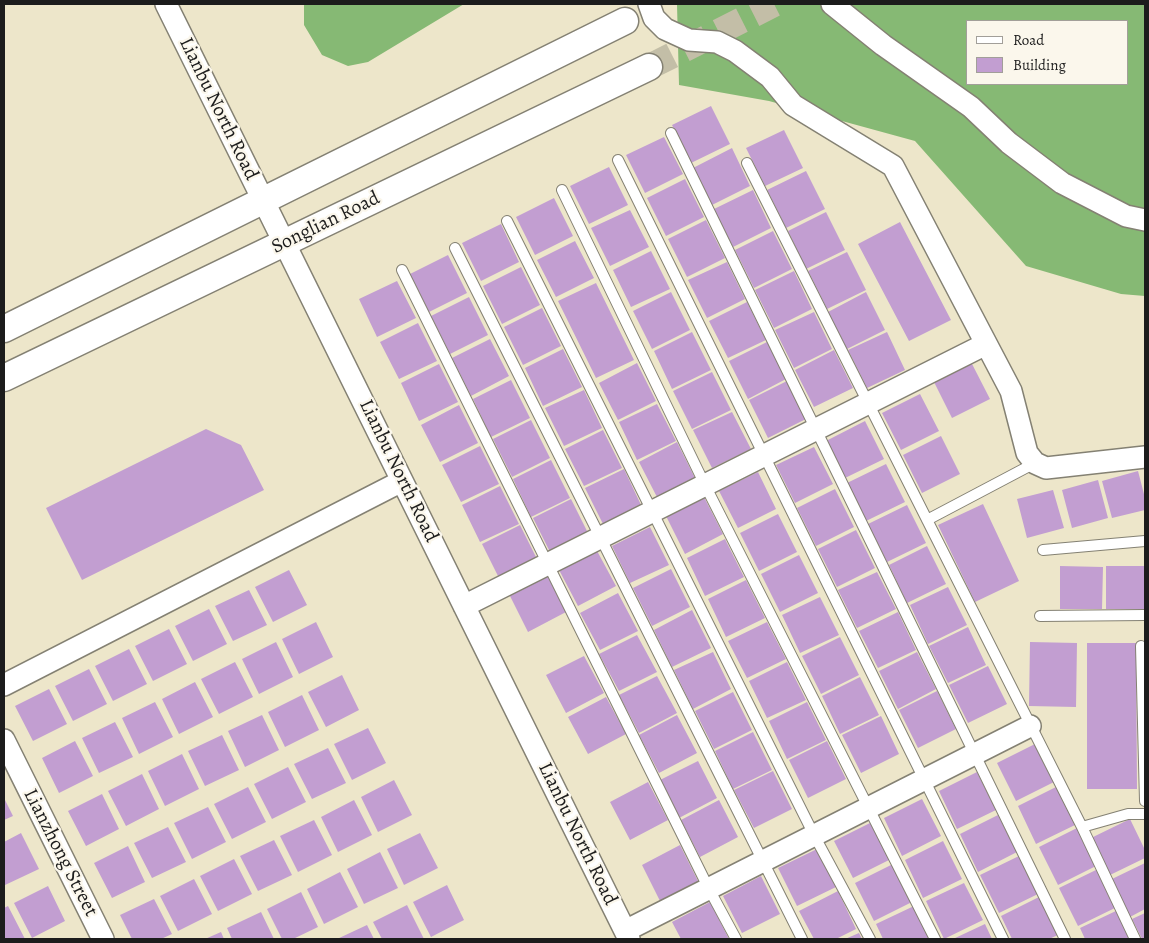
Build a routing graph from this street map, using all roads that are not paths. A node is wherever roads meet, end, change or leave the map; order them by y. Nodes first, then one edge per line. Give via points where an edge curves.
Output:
1 (166, 4) edge
2 (649, 4) edge
3 (832, 4) edge
4 (625, 21) dead end
5 (649, 67) tunnel mouth
6 (671, 133) dead end
7 (618, 160) dead end
8 (747, 163) dead end
9 (562, 190) dead end
10 (263, 200) junction
11 (1145, 220) edge
12 (507, 221) dead end
13 (284, 243) junction
14 (454, 248) dead end
15 (402, 270) dead end
16 (4, 329) edge
17 (986, 344) junction
18 (4, 378) edge
19 (868, 403) junction
20 (816, 430) junction
21 (764, 456) junction
22 (1145, 457) edge
23 (1035, 463) junction
24 (402, 481) junction
25 (705, 485) junction
26 (652, 512) junction
27 (927, 520) junction
28 (600, 538) junction
29 (1145, 541) edge
30 (1043, 550) dead end
31 (548, 564) junction
32 (464, 606) junction
33 (1145, 615) edge
34 (1040, 616) dead end
35 (1141, 646) dead end
36 (4, 685) edge
37 (1030, 726) junction
38 (4, 740) edge
39 (975, 754) junction
40 (924, 780) junction
41 (1145, 801) edge
42 (868, 808) junction
43 (1145, 814) edge
44 (1082, 827) junction
45 (814, 835) junction
46 (762, 862) junction
47 (709, 889) junction
48 (627, 935) edge
49 (104, 939) edge
50 (736, 939) edge
51 (802, 939) edge
52 (870, 939) edge
53 (935, 939) edge
54 (1003, 939) edge
55 (1066, 939) edge
56 (1136, 939) edge

1 - 10 street, Lianbu North Road
2 - 17 street via 654,18 665,29 689,40 717,42 735,51 770,78 793,105 892,166
3 - 11 street via 883,45 970,106 1009,143 1062,183 1126,216
4 - 10 street
5 - 13 street, Songlian Road
6 - 20 lane
7 - 21 lane
8 - 19 lane
9 - 25 lane
10 - 13 street, Lianbu North Road
10 - 16 street
12 - 26 lane
13 - 18 street, Songlian Road
13 - 24 street, Lianbu North Road
14 - 28 lane
15 - 31 lane
17 - 19 street
17 - 23 street via 1011,391 1026,453
19 - 20 street
19 - 27 lane
20 - 21 street
20 - 39 lane
21 - 25 street
21 - 40 lane
22 - 23 street via 1046,468
23 - 27 lane
24 - 32 street, Lianbu North Road
24 - 36 street
25 - 26 street
25 - 42 lane
26 - 28 street
26 - 45 lane
27 - 37 lane
28 - 31 street
28 - 46 lane
29 - 30 lane
31 - 32 street
31 - 47 lane
32 - 48 street, Lianbu North Road
33 - 34 lane
35 - 41 lane
37 - 39 street
37 - 44 lane
38 - 49 street, Lianzhong Street
39 - 40 street
39 - 55 lane
40 - 42 street
40 - 54 lane
42 - 45 street
42 - 53 lane
43 - 44 lane via 1128,814
44 - 56 lane
45 - 46 street
45 - 52 lane
46 - 47 street
46 - 51 lane
47 - 48 street
47 - 50 lane

